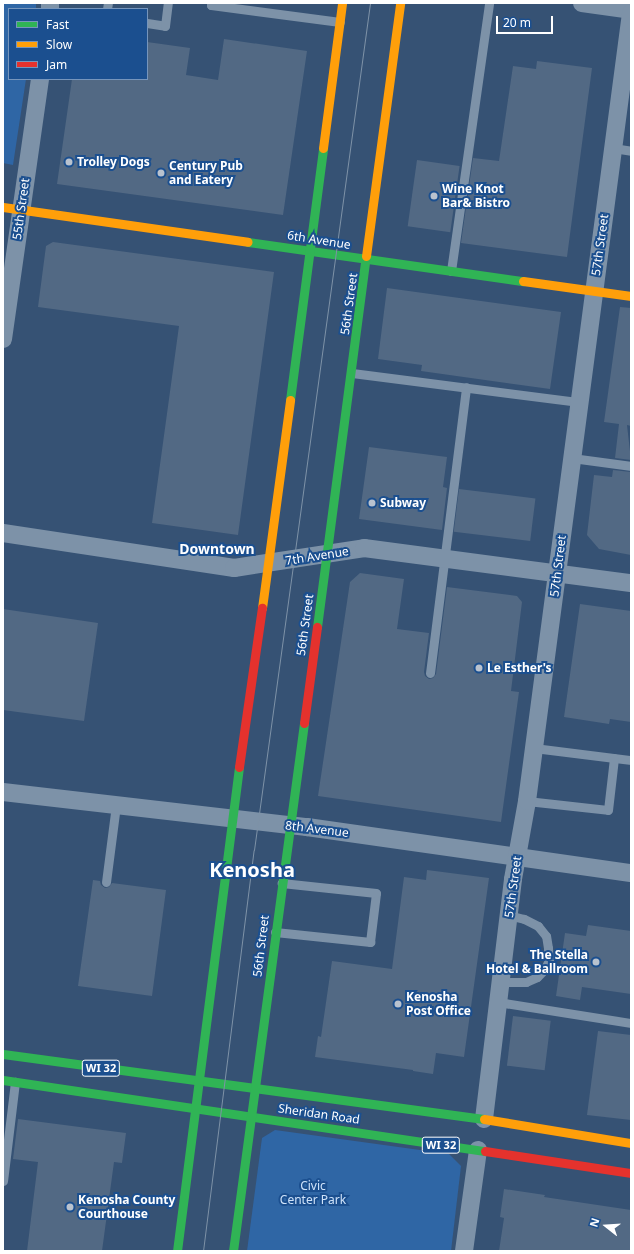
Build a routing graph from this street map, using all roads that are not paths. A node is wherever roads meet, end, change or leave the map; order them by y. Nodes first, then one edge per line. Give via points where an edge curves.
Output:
1 (168, 3) edge
2 (211, 3) edge
3 (342, 3) edge
4 (400, 3) edge
5 (489, 3) edge
6 (582, 3) edge
7 (631, 11) edge
8 (340, 22) junction
9 (148, 23) edge
10 (40, 80) edge
11 (613, 148) junction
12 (631, 151) edge
13 (3, 207) edge
14 (21, 209) junction
15 (310, 250) junction
16 (367, 259) junction
17 (450, 271) junction
18 (594, 291) junction
19 (631, 296) edge
20 (3, 340) edge
21 (352, 373) junction
22 (466, 387) junction
23 (579, 402) junction
24 (572, 458) junction
25 (631, 466) edge
26 (3, 533) edge
27 (328, 554) junction
28 (444, 558) junction
29 (268, 563) junction
30 (557, 573) junction
31 (631, 584) edge
32 (430, 673) dead end
33 (534, 748) junction
34 (614, 758) junction
35 (631, 760) edge
36 (3, 792) edge
37 (527, 801) junction
38 (116, 805) junction
39 (232, 818) junction
40 (289, 825) junction
41 (517, 856) junction
42 (631, 873) edge
43 (106, 882) dead end
44 (282, 883) junction
45 (508, 915) junction
46 (275, 932) junction
47 (500, 982) junction
48 (498, 1002) junction
49 (631, 1023) edge
50 (3, 1054) edge
51 (3, 1080) edge
52 (199, 1081) junction
53 (15, 1082) junction
54 (255, 1089) junction
55 (196, 1109) junction
56 (251, 1116) junction
57 (484, 1119) junction
58 (6, 1140) edge
59 (631, 1142) edge
60 (478, 1150) junction
61 (631, 1173) edge
62 (3, 1181) edge
63 (177, 1251) edge
64 (233, 1251) edge
65 (464, 1251) edge

1 - 9 lane via 165,26
2 - 8 lane
3 - 8 street
4 - 16 street, 56th Street
5 - 17 lane
6 - 7 street
7 - 11 street, 57th Street
8 - 15 street
10 - 14 street, 55th Street
11 - 12 lane
11 - 18 street, 57th Street
13 - 14 street, 6th Avenue
14 - 15 street, 6th Avenue
14 - 20 street, 55th Street
15 - 16 street, 6th Avenue
15 - 29 street
16 - 17 street, 6th Avenue
16 - 21 street, 56th Street
17 - 18 street, 6th Avenue
18 - 19 street, 6th Avenue
18 - 23 street, 57th Street
21 - 22 lane
21 - 27 street, 56th Street
22 - 23 lane
22 - 28 lane
23 - 24 street, 57th Street
24 - 25 lane
24 - 30 street, 57th Street
26 - 29 street, 7th Avenue via 234,568
27 - 28 street, 7th Avenue via 364,548
27 - 29 street, 7th Avenue
27 - 40 street, 56th Street
28 - 30 street, 7th Avenue
28 - 32 lane
29 - 39 street
30 - 31 street, 7th Avenue
30 - 33 street, 57th Street
33 - 34 lane
33 - 37 street, 57th Street
34 - 35 lane
34 - 37 lane via 608,810
36 - 38 street, 8th Avenue
37 - 41 street, 57th Street
38 - 39 street, 8th Avenue
38 - 43 lane
39 - 40 street, 8th Avenue
39 - 52 street
40 - 41 street, 8th Avenue
40 - 44 street, 56th Street
41 - 42 street, 8th Avenue
41 - 45 street, 57th Street
44 - 46 street, 56th Street
44 - 46 lane via 376,893 370,942
45 - 47 street, 57th Street
45 - 47 lane via 538,926 546,936 548,960 544,970 537,977 526,982
46 - 54 street, 56th Street
47 - 48 street, 57th Street
48 - 49 lane
48 - 57 street, 57th Street
50 - 52 street, Sheridan Road / WI 32
51 - 53 street, Sheridan Road / WI 32
52 - 54 street, Sheridan Road / WI 32
52 - 55 street
53 - 55 street, Sheridan Road / WI 32
53 - 58 lane
54 - 56 street, 56th Street
54 - 57 street, Sheridan Road / WI 32
55 - 56 street, Sheridan Road / WI 32
55 - 63 street
56 - 60 street, Sheridan Road / WI 32
56 - 64 street, 56th Street
57 - 59 street, Sheridan Road / WI 32
58 - 62 lane
60 - 61 street, Sheridan Road / WI 32
60 - 65 street

